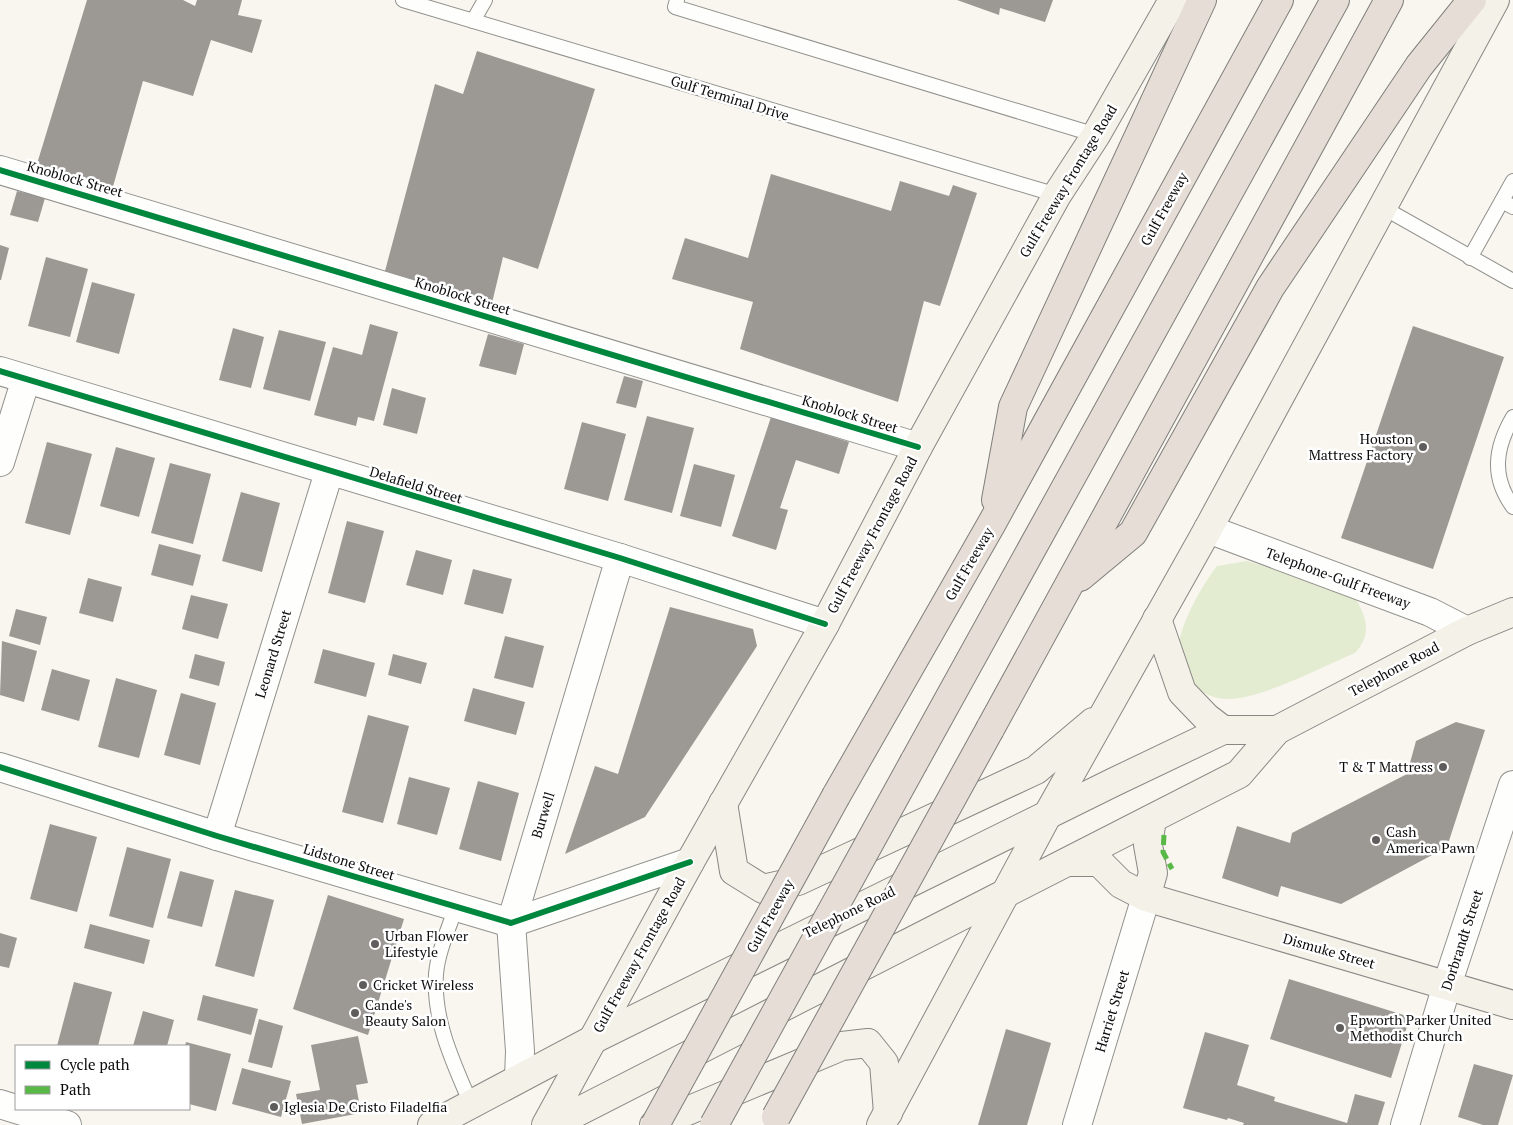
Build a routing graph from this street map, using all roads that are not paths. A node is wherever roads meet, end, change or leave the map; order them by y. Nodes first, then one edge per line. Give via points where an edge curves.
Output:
1 (403, 0) edge
2 (485, 0) edge
3 (677, 0) edge
4 (1173, 0) edge
5 (1202, 0) edge
6 (1279, 0) edge
7 (1335, 0) edge
8 (1389, 0) edge
9 (1472, 0) edge
10 (1494, 0) edge
11 (473, 21) junction
12 (1096, 135) junction
13 (0, 170) edge
14 (1513, 180) edge
15 (1057, 195) junction
16 (1507, 204) edge
17 (1382, 207) junction
18 (1470, 258) junction
19 (1513, 281) edge
20 (0, 371) edge
21 (26, 379) junction
22 (1513, 417) edge
23 (918, 447) junction
24 (0, 462) edge
25 (329, 472) junction
26 (1513, 507) edge
27 (992, 522) junction
28 (1208, 529) junction
29 (620, 558) junction
30 (1069, 586) junction
31 (1513, 612) edge
32 (1157, 619) junction
33 (825, 624) junction
34 (1467, 631) junction
35 (1105, 712) junction
36 (1223, 730) junction
37 (1276, 730) junction
38 (0, 767) edge
39 (1513, 785) edge
40 (723, 803) junction
41 (1048, 814) junction
42 (1152, 819) junction
43 (217, 836) junction
44 (690, 862) junction
45 (1069, 862) junction
46 (1004, 896) junction
47 (1146, 897) junction
48 (456, 907) junction
49 (511, 924) junction
50 (1447, 985) junction
51 (1513, 1005) edge
52 (594, 1039) junction
53 (519, 1078) junction
54 (0, 1104) edge
55 (471, 1104) junction
56 (15, 1109) edge
57 (19, 1110) edge
58 (884, 1119) edge
59 (67, 1125) edge
60 (432, 1125) edge
61 (546, 1125) edge
62 (552, 1125) edge
63 (655, 1125) edge
64 (714, 1125) edge
65 (771, 1125) edge
66 (1077, 1125) edge
67 (1405, 1125) edge

1 - 11 lane, Gulf Terminal Drive
2 - 11 lane
3 - 12 lane via 676,7
4 - 12 main road, Gulf Freeway Frontage Road
5 - 27 highway via 1013,406
6 - 27 highway, Gulf Freeway
7 - 64 highway, bridge
8 - 30 highway
9 - 30 highway via 1419,66 1270,288 1133,533
10 - 17 main road
11 - 15 lane, Gulf Terminal Drive
12 - 15 main road, Gulf Freeway Frontage Road
13 - 23 street, Knoblock Street
14 - 16 lane
15 - 23 main road, Gulf Freeway Frontage Road
16 - 18 lane
17 - 18 lane
17 - 28 main road
18 - 19 lane
20 - 21 street, Delafield Street
21 - 24 street
21 - 25 street, Delafield Street
22 - 26 lane via 1502,437 1497,472 1505,496
23 - 33 main road, Gulf Freeway Frontage Road
25 - 29 street, Delafield Street
25 - 43 street, Leonard Street
27 - 63 highway, Gulf Freeway, bridge via 836,796
28 - 32 main road
28 - 34 street, Telephone-Gulf Freeway via 1430,612
29 - 33 street, Delafield Street
29 - 49 street, Burwell
30 - 65 highway, bridge
31 - 34 main road, Telephone Road
32 - 35 main road
32 - 36 main road via 1182,692
33 - 40 main road, Gulf Freeway Frontage Road
34 - 37 main road, Telephone Road
35 - 40 main road via 1036,770 798,881 763,889 734,871
35 - 41 main road
36 - 37 main road, Telephone Road
36 - 41 main road, Telephone Road
37 - 42 main road, Telephone Road via 1239,774
38 - 43 street, Lidstone Street
39 - 50 street, Dorbrandt Street
40 - 44 main road, Gulf Freeway Frontage Road
41 - 46 main road
41 - 52 main road, Telephone Road
42 - 45 main road, Telephone Road
42 - 47 main road via 1148,845 1153,873
43 - 48 street, Lidstone Street
44 - 49 street
44 - 52 main road, Gulf Freeway Frontage Road
45 - 46 main road, Telephone Road
45 - 47 main road, Dismuke Street via 1099,862 1121,884
46 - 58 main road
46 - 62 main road, Telephone Road
47 - 50 main road, Dismuke Street
47 - 66 street, Harriet Street
48 - 49 street, Lidstone Street
48 - 55 lane via 436,973 438,1004 442,1034
49 - 53 street, Burwell
50 - 51 main road, Dismuke Street
50 - 67 street, Dorbrandt Street
52 - 53 main road, Telephone Road
52 - 61 main road, Gulf Freeway Frontage Road
53 - 55 main road, Telephone Road
54 - 56 street
55 - 60 main road, Telephone Road
57 - 59 street
58 - 63 main road via 884,1063 868,1043 842,1046

